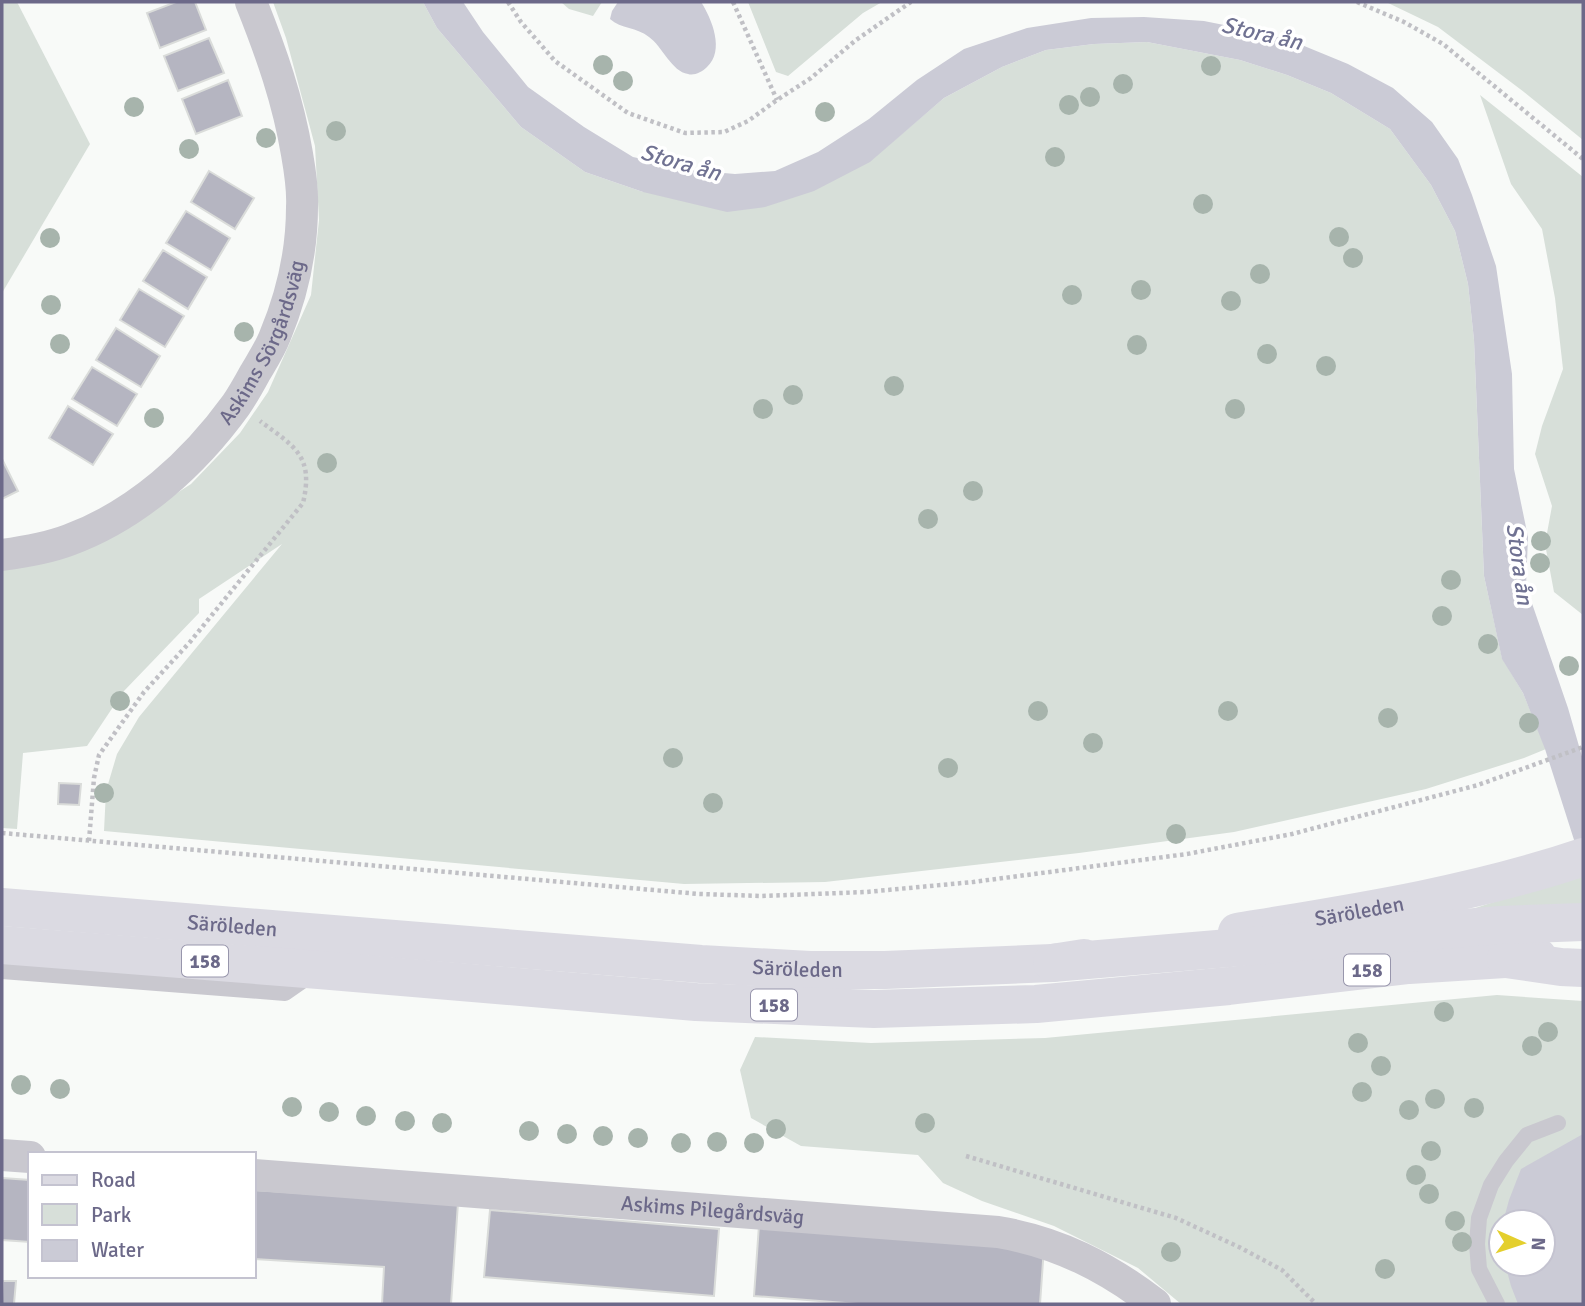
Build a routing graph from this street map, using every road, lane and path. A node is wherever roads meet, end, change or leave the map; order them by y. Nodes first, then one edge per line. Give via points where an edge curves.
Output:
1 (251, 2) edge
2 (508, 2) edge
3 (733, 2) edge
4 (911, 2) edge
5 (1357, 2) edge
6 (777, 100) junction
7 (1583, 159) edge
8 (237, 404) junction
9 (2, 555) edge
10 (1583, 747) edge
11 (2, 833) edge
12 (89, 841) junction
13 (1578, 859) edge
14 (2, 907) edge
15 (1583, 922) edge
16 (2, 945) edge
17 (1583, 954) edge
18 (1506, 959) junction
19 (1052, 963) junction
20 (1583, 968) edge
21 (319, 970) junction
22 (2, 971) edge
23 (1558, 1124) dead end
24 (2, 1155) edge
25 (966, 1156) dead end
26 (28, 1157) edge
27 (256, 1175) edge
28 (1155, 1304) edge
29 (1316, 1304) edge
30 (1497, 1304) edge

1 - 8 street, Askims Sörgårdsväg via 283,89 303,205 287,306 275,339
2 - 6 path via 555,61 628,113 685,133 724,131
3 - 6 path
4 - 6 path
5 - 7 path via 1443,44
8 - 9 street, Askims Sörgårdsväg via 186,464 132,508 68,541
8 - 12 path via 302,457 307,473 303,503 144,692 99,755
10 - 12 path via 1478,785 1292,834 1187,854 866,892 762,897 699,894
11 - 12 path
13 - 19 main road, Säröleden / 158 via 1510,880 1380,908
14 - 19 main road, Säröleden / 158 via 810,970
15 - 19 main road
16 - 21 main road, Säröleden / 158
17 - 18 main road, Säröleden / 158
18 - 20 main road
18 - 21 main road, Säröleden / 158 via 1036,1004 874,1009 696,1002
21 - 22 lane via 285,993
23 - 30 lane via 1527,1135 1491,1185 1479,1218 1479,1269
24 - 26 street
25 - 29 path via 1176,1218 1282,1270
27 - 28 street, Askims Pilegårdsväg via 998,1232 1052,1245 1092,1262

